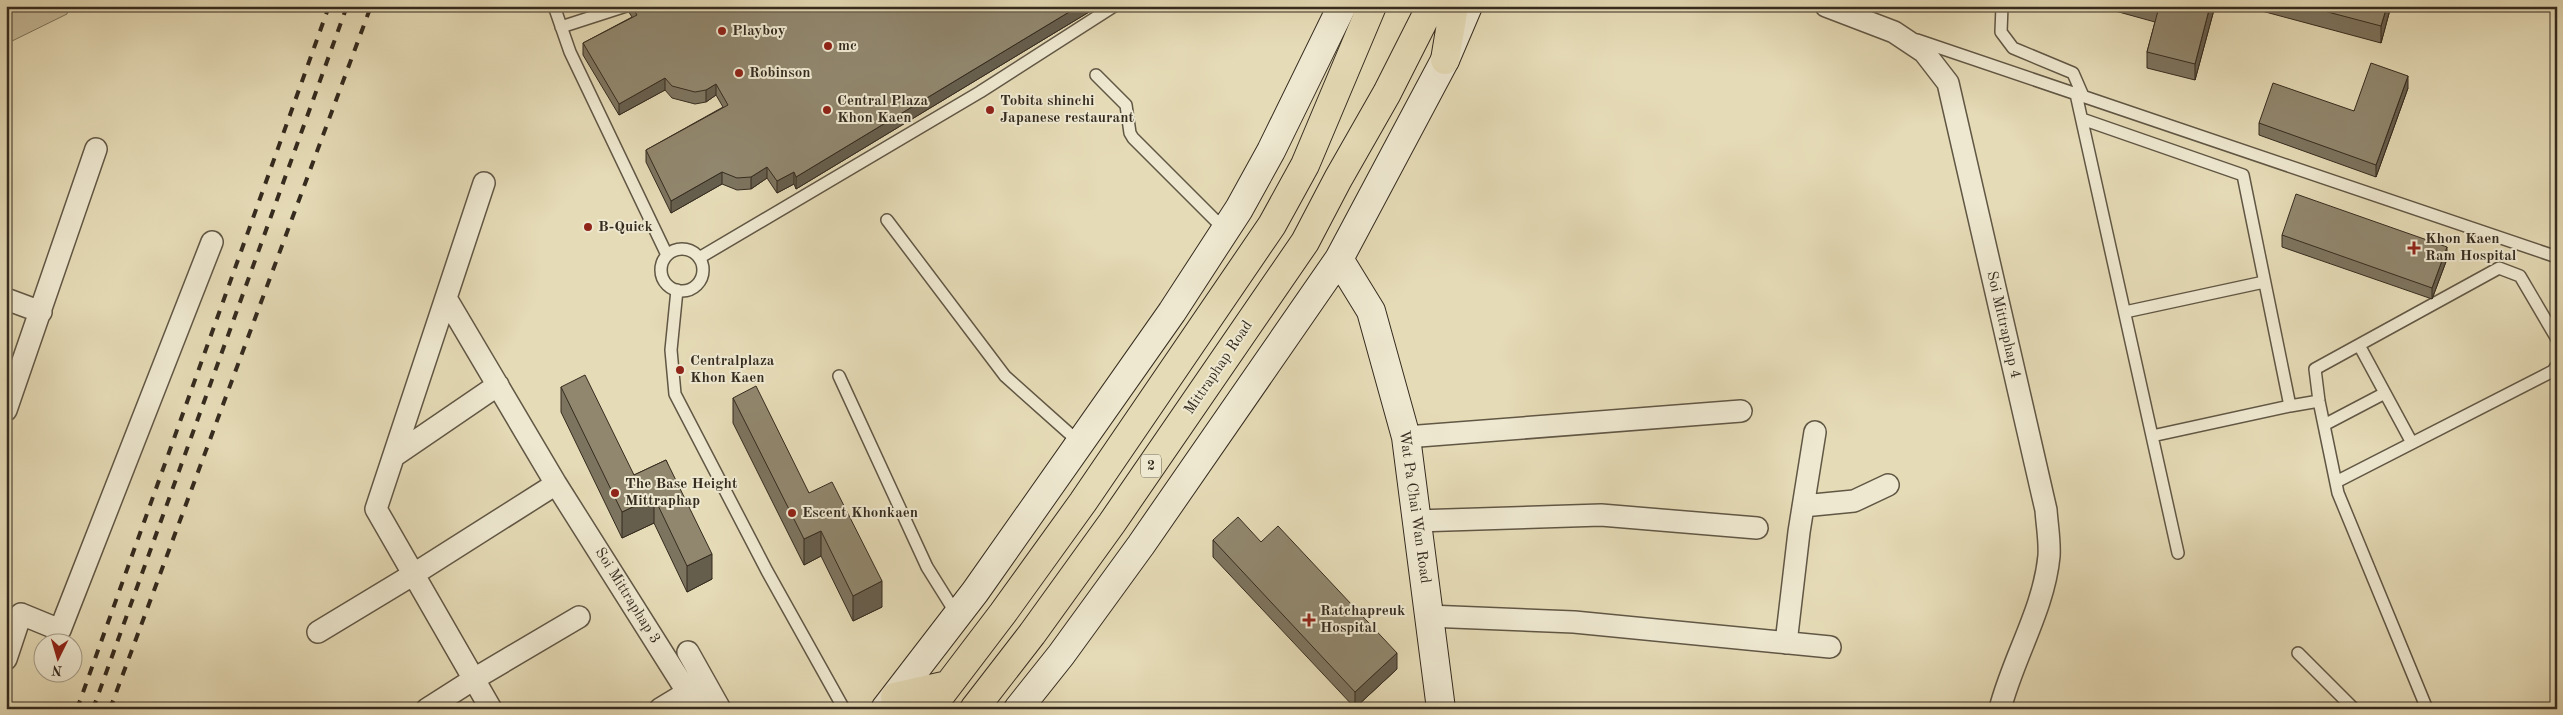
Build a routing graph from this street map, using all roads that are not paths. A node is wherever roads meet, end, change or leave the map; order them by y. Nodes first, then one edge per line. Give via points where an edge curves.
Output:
1 (554, 6) edge
2 (626, 6) edge
3 (1114, 6) edge
4 (1342, 6) edge
5 (1431, 6) edge
6 (1454, 6) edge
7 (1468, 6) edge
8 (1826, 6) edge
9 (2002, 6) edge
10 (1369, 11) edge
11 (561, 27) junction
12 (1894, 32) junction
13 (1445, 60) junction
14 (1096, 75) dead end
15 (2080, 95) junction
16 (2082, 119) junction
17 (96, 149) dead end
18 (484, 183) dead end
19 (887, 220) dead end
20 (1225, 230) junction
21 (212, 242) dead end
22 (666, 255) junction
23 (2557, 257) edge
24 (700, 258) junction
25 (1339, 258) junction
26 (2264, 282) junction
27 (677, 290) junction
28 (446, 298) junction
29 (6, 300) edge
30 (41, 312) junction
31 (2125, 312) junction
32 (2557, 339) edge
33 (2359, 345) junction
34 (2557, 365) edge
35 (839, 376) dead end
36 (498, 385) junction
37 (2385, 393) junction
38 (2319, 401) junction
39 (2290, 406) junction
40 (6, 410) edge
41 (1741, 412) dead end
42 (2324, 425) junction
43 (1815, 432) dead end
44 (2152, 436) junction
45 (1406, 437) junction
46 (1080, 442) junction
47 (2412, 443) junction
48 (394, 456) junction
49 (2336, 482) junction
50 (556, 484) junction
51 (1888, 485) dead end
52 (1803, 506) junction
53 (1416, 521) junction
54 (1757, 528) dead end
55 (2178, 553) dead end
56 (414, 574) junction
57 (957, 615) junction
58 (1428, 616) junction
59 (579, 617) dead end
60 (318, 632) dead end
61 (1786, 643) junction
62 (1830, 647) dead end
63 (688, 652) dead end
64 (2298, 653) dead end
65 (6, 660) edge
66 (474, 679) junction
67 (948, 685) junction
68 (693, 700) edge
69 (890, 703) edge
70 (976, 707) edge
71 (427, 709) edge
72 (491, 709) edge
73 (660, 709) edge
74 (720, 709) edge
75 (844, 709) edge
76 (930, 709) edge
77 (1018, 709) edge
78 (1440, 709) edge
79 (2000, 709) edge
80 (2354, 709) edge
81 (2427, 709) edge

1 - 11 lane
2 - 11 lane
3 - 24 lane via 980,92
4 - 20 main road via 1252,185
5 - 70 main road, Mittraphap Road / 2 via 1306,242 1117,516
6 - 13 main road
7 - 13 main road
8 - 12 street, Soi Mittraphap 4
9 - 15 lane via 2002,32 2013,48 2073,73
10 - 67 main road, 2 via 1305,165 1267,233 1004,613
11 - 22 lane
12 - 15 lane
12 - 79 street, Soi Mittraphap 4 via 1924,52 1948,83 2046,510 2049,556 2041,597 2007,682
13 - 25 main road
14 - 20 lane via 1126,105 1133,138
15 - 16 lane
15 - 23 lane
16 - 26 lane via 2243,174
16 - 31 lane
17 - 30 street
18 - 28 street
19 - 46 lane via 1005,376
20 - 46 main road via 1172,312
21 - 65 street via 60,630 21,614
22 - 24 lane via 682,248
22 - 27 lane via 661,274 667,285
24 - 27 lane via 703,270 700,282 690,289
25 - 45 main road, Wat Pa Chai Wan Road via 1371,311
25 - 77 main road, 2 via 1141,545
26 - 31 lane
26 - 39 lane
27 - 75 lane via 671,350 676,394 767,571
28 - 36 street, Soi Mittraphap 3
28 - 48 street
29 - 30 street
30 - 40 street
31 - 44 lane
32 - 33 lane via 2520,276 2499,268
33 - 37 lane
33 - 38 lane via 2315,369
34 - 47 lane via 2552,371
35 - 57 lane via 926,566
36 - 48 street
36 - 50 street, Soi Mittraphap 3
37 - 42 lane
37 - 47 lane
38 - 39 lane
38 - 42 lane
39 - 44 lane
41 - 45 street
42 - 49 lane
43 - 52 street
44 - 55 lane
45 - 53 main road, Wat Pa Chai Wan Road
46 - 57 main road
47 - 49 lane
48 - 56 street via 376,509
49 - 81 lane
50 - 56 street
50 - 68 street, Soi Mittraphap 3
51 - 52 street via 1854,501
52 - 61 street
53 - 54 street via 1601,515
53 - 58 main road, Wat Pa Chai Wan Road
56 - 60 street
56 - 66 street
57 - 69 main road
58 - 61 street via 1574,622
58 - 78 main road, Wat Pa Chai Wan Road
59 - 66 street
61 - 62 street
63 - 74 street
64 - 80 lane
66 - 71 street
66 - 72 street
67 - 69 main road
67 - 76 main road, 2
68 - 73 street

